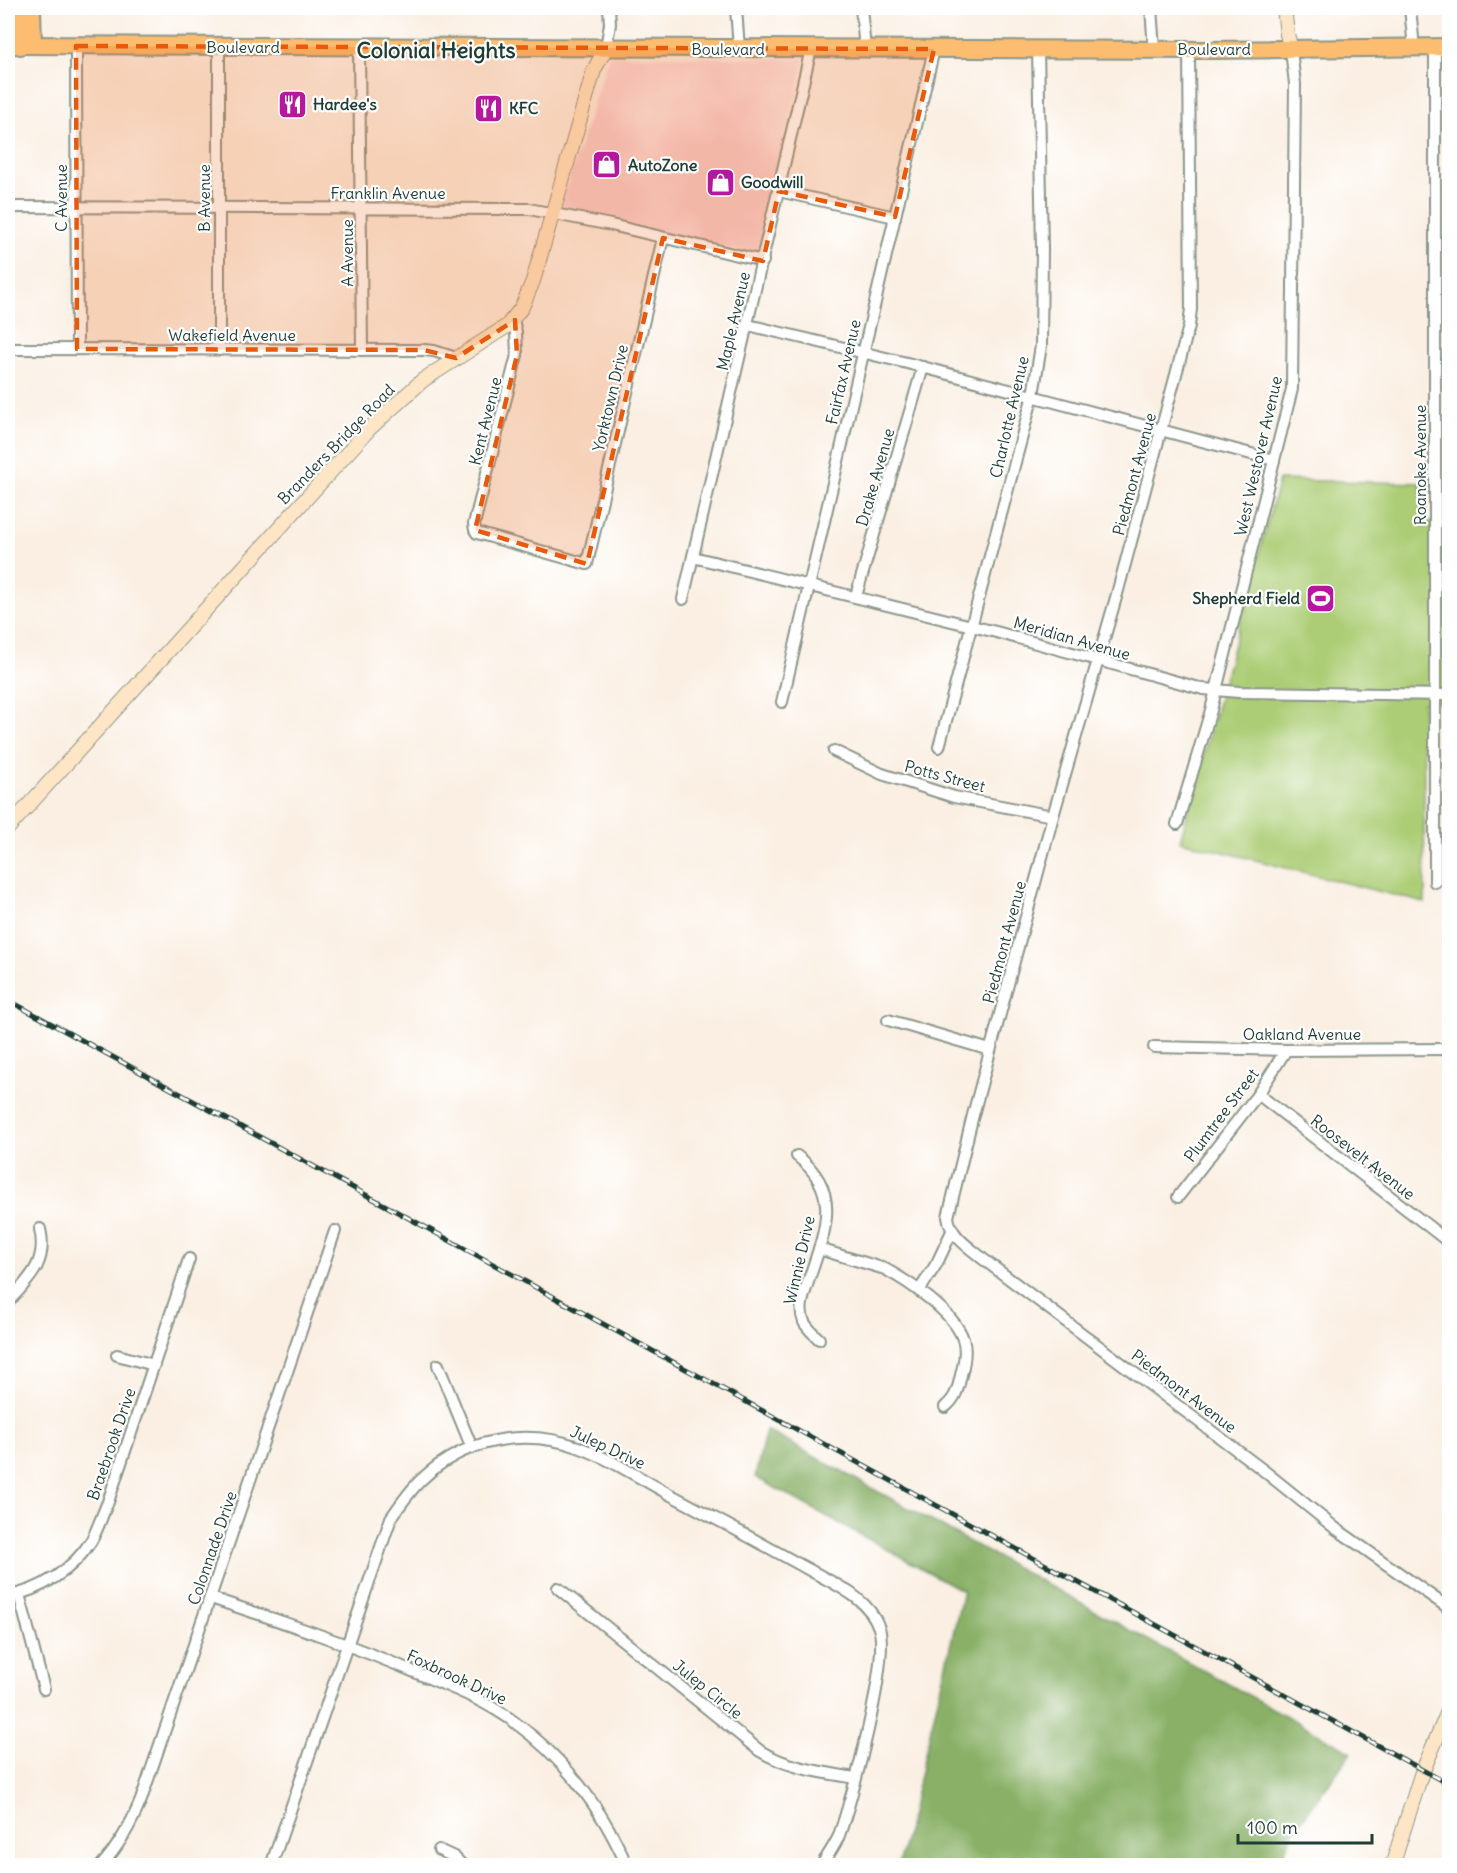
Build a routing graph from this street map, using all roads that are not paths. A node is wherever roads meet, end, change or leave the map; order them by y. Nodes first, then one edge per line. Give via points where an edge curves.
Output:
1 (17, 8) edge
2 (32, 8) edge
3 (609, 8) edge
4 (736, 8) edge
5 (861, 8) edge
6 (1151, 8) edge
7 (1284, 8) edge
8 (1410, 8) edge
9 (20, 45) edge
10 (76, 46) junction
11 (219, 47) junction
12 (359, 48) junction
13 (606, 48) junction
14 (865, 48) junction
15 (1414, 48) junction
16 (1442, 48) edge
17 (739, 49) junction
18 (811, 49) junction
19 (934, 49) junction
20 (1038, 49) junction
21 (1154, 49) junction
22 (1190, 50) junction
23 (1291, 50) junction
24 (779, 191) junction
25 (8, 207) edge
26 (219, 207) junction
27 (76, 208) junction
28 (362, 208) junction
29 (553, 212) junction
30 (895, 217) junction
31 (663, 238) junction
32 (763, 261) junction
33 (513, 320) junction
34 (748, 325) junction
35 (8, 349) edge
36 (77, 349) junction
37 (219, 350) junction
38 (362, 350) junction
39 (863, 353) junction
40 (456, 358) junction
41 (923, 367) junction
42 (1033, 395) junction
43 (1162, 430) junction
44 (1274, 460) junction
45 (474, 530) joint
46 (693, 557) junction
47 (809, 585) junction
48 (856, 596) junction
49 (684, 599) dead end
50 (971, 626) junction
51 (1098, 661) junction
52 (1216, 691) junction
53 (1436, 695) junction
54 (1449, 695) edge
55 (782, 702) dead end
56 (939, 747) dead end
57 (834, 751) dead end
58 (1053, 816) junction
59 (1178, 824) dead end
60 (8, 828) edge
61 (1435, 882) dead end
62 (888, 1020) dead end
63 (1154, 1047) dead end
64 (1449, 1049) edge
65 (990, 1050) junction
66 (1286, 1050) junction
67 (1258, 1094) junction
68 (797, 1156) dead end
69 (1178, 1197) dead end
70 (40, 1229) dead end
71 (335, 1231) dead end
72 (952, 1231) junction
73 (1449, 1243) edge
74 (819, 1249) junction
75 (189, 1259) dead end
76 (919, 1291) junction
77 (8, 1302) edge
78 (819, 1339) dead end
79 (117, 1355) dead end
80 (154, 1365) junction
81 (438, 1365) dead end
82 (945, 1407) dead end
83 (472, 1448) junction
84 (558, 1588) dead end
85 (20, 1594) junction
86 (8, 1596) edge
87 (211, 1598) junction
88 (1449, 1609) edge
89 (346, 1645) junction
90 (44, 1689) dead end
91 (1449, 1707) edge
92 (855, 1778) junction
93 (439, 1850) dead end
94 (101, 1866) edge
95 (271, 1866) edge
96 (463, 1866) edge
97 (627, 1866) edge
98 (820, 1866) edge
99 (1392, 1866) edge

1 - 9 main road
2 - 9 main road
3 - 13 street
4 - 17 street
5 - 14 street
6 - 21 street
7 - 23 street
8 - 15 street
9 - 10 main road, Boulevard
10 - 11 main road, Boulevard
10 - 27 street, C Avenue
11 - 12 main road, Boulevard
11 - 26 street, B Avenue
12 - 13 main road, Boulevard
12 - 28 street, A Avenue
13 - 17 main road, Boulevard
13 - 29 street, Branders Bridge Road via 594,70
14 - 18 main road, Boulevard
14 - 19 main road, Boulevard
15 - 16 main road, Boulevard
15 - 23 main road, Boulevard
16 - 53 street, Roanoke Avenue
17 - 18 main road, Boulevard
18 - 24 street, Maple Avenue
19 - 20 main road, Boulevard
19 - 30 street, Fairfax Avenue
20 - 21 main road, Boulevard
20 - 42 street, Charlotte Avenue via 1041,346
21 - 22 main road, Boulevard
22 - 23 main road, Boulevard
22 - 43 street, Piedmont Avenue via 1191,309
23 - 44 street, West Westover Avenue via 1295,84 1293,376
24 - 30 street
24 - 32 street, Maple Avenue
25 - 27 street, Franklin Avenue
26 - 27 street, Franklin Avenue
26 - 28 street, Franklin Avenue
26 - 37 street, B Avenue
27 - 36 street, C Avenue
28 - 29 street, Franklin Avenue via 516,208
28 - 38 street, A Avenue
29 - 31 street, Franklin Avenue
29 - 33 street, Branders Bridge Road via 528,295
30 - 39 street, Fairfax Avenue
31 - 32 street, Franklin Avenue
31 - 45 street, Yorktown Drive via 587,564
32 - 34 street, Maple Avenue
33 - 40 street, Branders Bridge Road
33 - 45 street, Kent Avenue via 517,356
34 - 39 street
34 - 46 street, Maple Avenue
35 - 36 street, Wakefield Avenue
36 - 37 street, Wakefield Avenue
37 - 38 street, Wakefield Avenue
38 - 40 street, Wakefield Avenue via 434,351
39 - 41 street
39 - 47 street, Fairfax Avenue
40 - 60 street, Branders Bridge Road via 392,406
41 - 42 street
41 - 48 street, Drake Avenue
42 - 43 street
42 - 50 street, Charlotte Avenue
43 - 44 street
43 - 51 street, Piedmont Avenue
44 - 52 street, West Westover Avenue
46 - 47 street, Meridian Avenue
46 - 49 street, Maple Avenue
47 - 48 street, Meridian Avenue
47 - 55 street, Fairfax Avenue
48 - 50 street, Meridian Avenue
50 - 51 street, Meridian Avenue
50 - 56 street, Charlotte Avenue
51 - 52 street, Meridian Avenue
51 - 58 street, Piedmont Avenue
52 - 53 street, Meridian Avenue
52 - 59 street, West Westover Avenue
53 - 54 street, Meridian Avenue
53 - 61 street, Roanoke Avenue
57 - 58 street, Potts Street via 882,774 954,797
58 - 65 street, Piedmont Avenue
62 - 65 street
63 - 66 street, Oakland Avenue
64 - 66 street, Oakland Avenue
65 - 72 street, Piedmont Avenue via 949,1209
66 - 67 street, Plumtree Street
67 - 69 street, Plumtree Street
67 - 73 street, Roosevelt Avenue
68 - 74 street, Winnie Drive via 809,1165 826,1193
70 - 77 street via 39,1264
71 - 87 street, Colonnade Drive
72 - 76 street
72 - 88 street, Piedmont Avenue via 983,1259 1335,1528
74 - 76 street via 885,1269
74 - 78 street, Winnie Drive via 801,1303 805,1324
75 - 80 street, Braebrook Drive
76 - 82 street via 951,1318 964,1341 957,1392
79 - 80 street
80 - 85 street, Braebrook Drive via 92,1539 64,1570
81 - 83 street
83 - 89 street, Julep Drive via 432,1470 391,1518
83 - 92 street, Julep Drive via 522,1437 579,1447 794,1561 862,1602 880,1630 881,1659
84 - 92 street, Julep Circle via 760,1751 797,1768
85 - 86 street, Braebrook Drive
85 - 90 street
87 - 89 street, Foxbrook Drive
87 - 94 street, Colonnade Drive via 141,1800 122,1839
89 - 95 street, Julep Drive
89 - 97 street, Foxbrook Drive via 470,1696 514,1722 552,1755 590,1797
91 - 99 street via 1420,1775
92 - 98 street, Julep Drive via 836,1842
93 - 96 street

